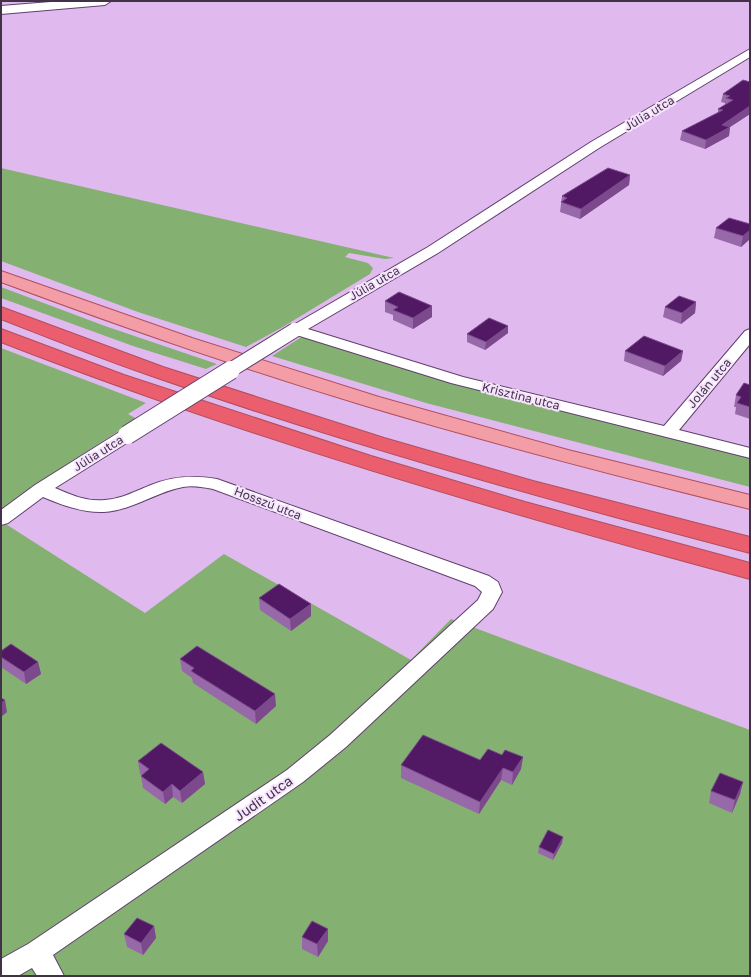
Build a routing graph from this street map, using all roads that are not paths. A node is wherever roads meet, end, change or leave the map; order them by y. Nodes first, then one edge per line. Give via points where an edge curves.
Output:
1 (105, 1) edge
2 (1, 10) edge
3 (750, 52) edge
4 (1, 276) edge
5 (1, 312) edge
6 (295, 330) junction
7 (750, 334) edge
8 (1, 335) edge
9 (668, 432) junction
10 (750, 453) edge
11 (41, 489) junction
12 (750, 502) edge
13 (1, 519) edge
14 (750, 545) edge
15 (750, 571) edge
16 (491, 587) joint
17 (37, 952) junction
18 (1, 972) edge
19 (51, 976) edge

1 - 2 main road
3 - 6 street, Júlia utca via 595,145 433,250
4 - 12 main road via 91,310 339,391 571,457
5 - 14 highway via 155,371 395,448 687,530
6 - 9 street, Krisztina utca via 457,380
6 - 11 street, Júlia utca, bridge
7 - 9 street, Jolán utca
8 - 15 highway via 132,385 380,467
9 - 10 street, Krisztina utca
11 - 13 street, Júlia utca
11 - 16 street, Hosszú utca via 74,502 105,506 126,502 174,482 202,480 482,581
16 - 17 street, Judit utca via 492,595 486,604 338,741 296,776
17 - 18 street, Judit utca
17 - 19 street

